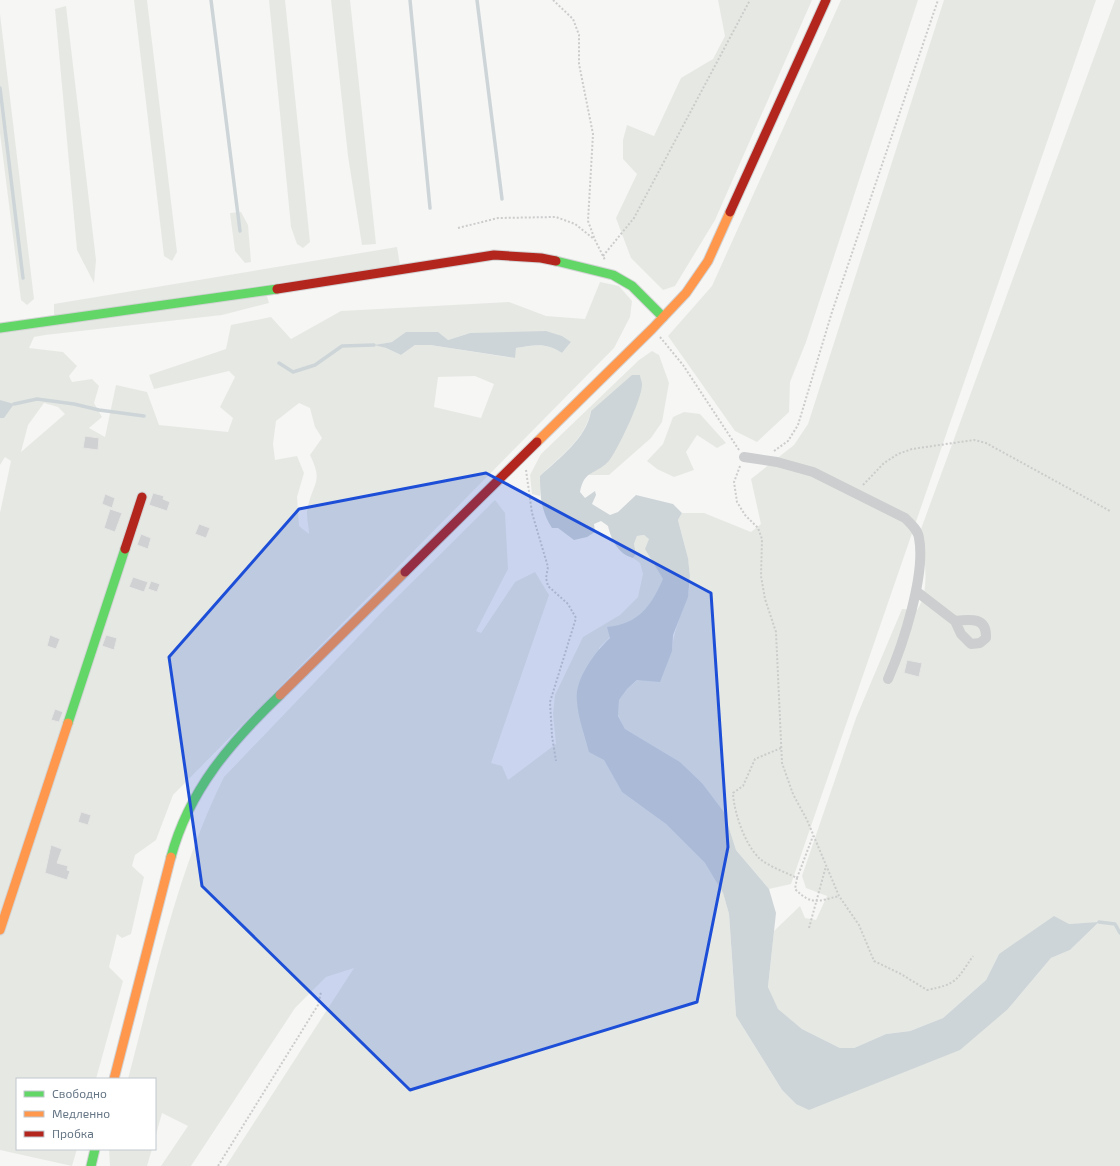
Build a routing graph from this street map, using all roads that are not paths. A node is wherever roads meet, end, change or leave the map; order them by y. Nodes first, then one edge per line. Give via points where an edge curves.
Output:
1 (826, 0) edge
2 (664, 317) junction
3 (0, 328) edge
4 (744, 457) road end
5 (142, 497) dead end
6 (916, 590) junction
7 (955, 620) dead end
8 (888, 679) dead end
9 (0, 930) edge
10 (114, 1078) edge
11 (95, 1150) edge
12 (91, 1166) edge

1 - 2 street via 708,261 686,293
2 - 3 street via 632,286 613,275 541,258 494,254 237,295
2 - 10 street via 265,709 217,761 185,814 177,835
4 - 6 street via 813,472 905,518 914,526 919,538
5 - 9 street
6 - 7 street
6 - 8 street via 900,652
11 - 12 street

